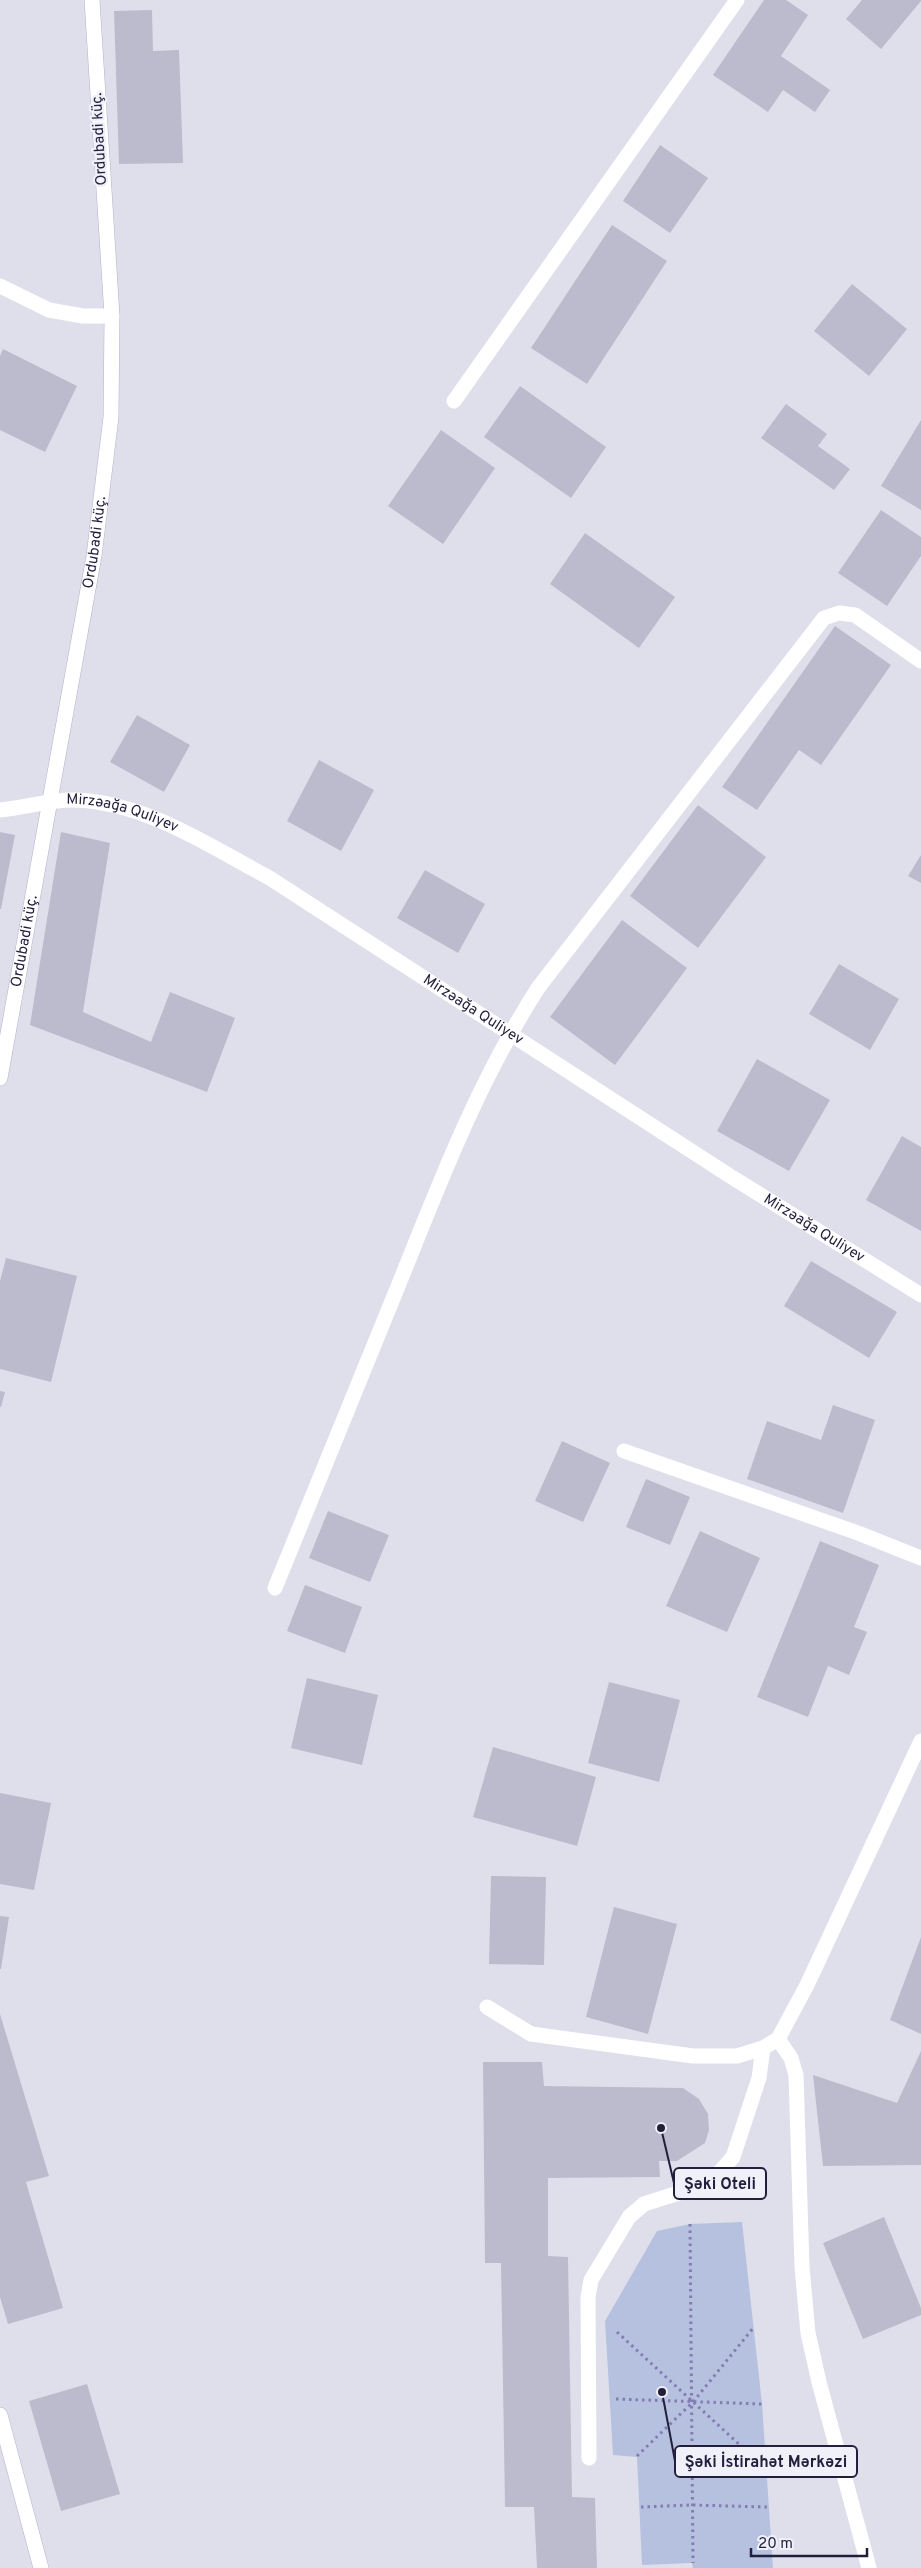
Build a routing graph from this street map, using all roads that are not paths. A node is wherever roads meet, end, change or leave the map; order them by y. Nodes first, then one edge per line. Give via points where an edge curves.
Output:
1 (92, 0) edge
2 (737, 0) edge
3 (0, 286) edge
4 (112, 316) junction
5 (454, 401) dead end
6 (921, 661) edge
7 (50, 803) junction
8 (0, 810) edge
9 (510, 1032) junction
10 (0, 1078) edge
11 (921, 1295) edge
12 (624, 1451) dead end
13 (921, 1558) edge
14 (274, 1588) dead end
15 (921, 1741) edge
16 (487, 2007) dead end
17 (778, 2039) junction
18 (763, 2048) junction
19 (0, 2415) edge
20 (589, 2458) dead end
21 (42, 2568) edge
22 (869, 2568) edge

1 - 4 street, Ordubadi küç.
2 - 5 street
3 - 4 street via 49,310 83,316
4 - 7 street, Ordubadi küç. via 111,417 94,556
6 - 9 street via 855,615 839,613 824,618 544,980
7 - 8 street, Mirzəağa Quliyev
7 - 9 street, Mirzəağa Quliyev via 74,800 118,805 207,845 268,877
7 - 10 street, Ordubadi küç.
9 - 11 street, Mirzəağa Quliyev via 730,1176
9 - 14 street via 445,1170
12 - 13 street
15 - 17 street via 807,1985
16 - 18 street via 531,2034 693,2056 737,2056
17 - 18 street
17 - 22 street via 791,2058 796,2075 802,2267 808,2333
18 - 20 street via 759,2078 733,2157 710,2183 644,2204 629,2217 591,2280 588,2297
19 - 21 street

